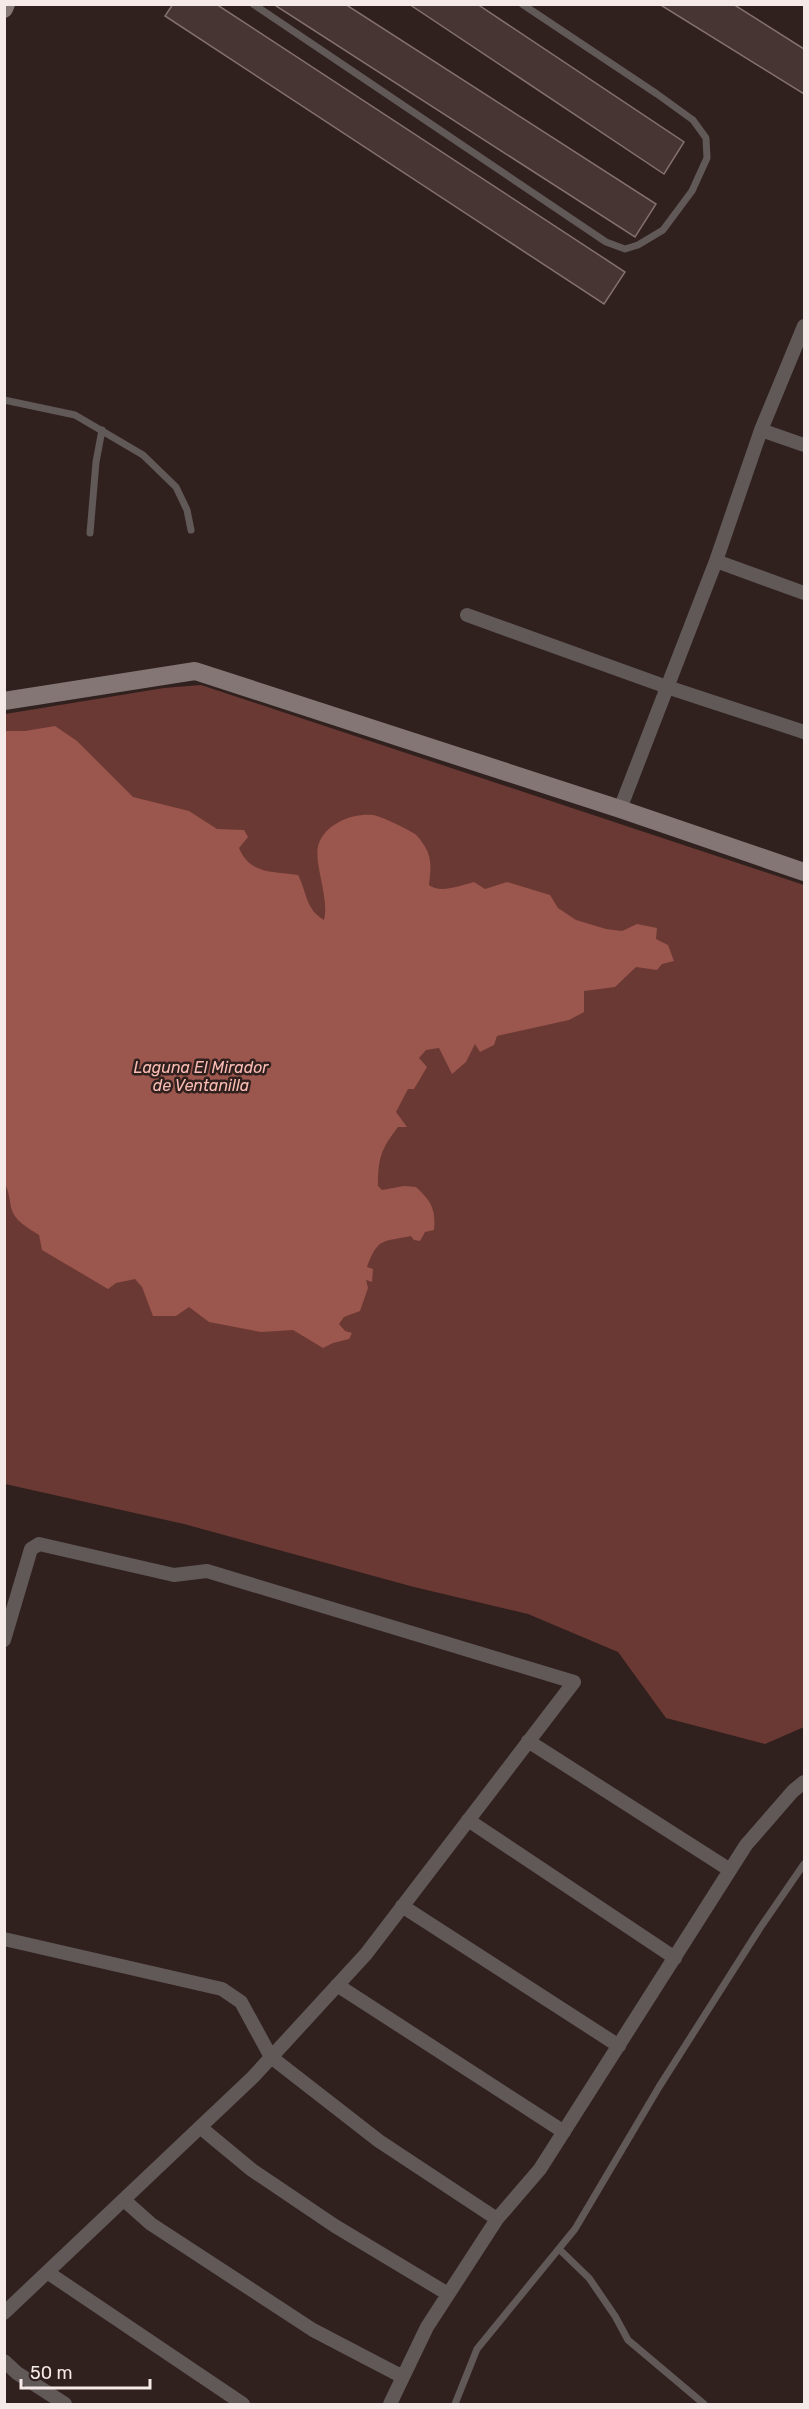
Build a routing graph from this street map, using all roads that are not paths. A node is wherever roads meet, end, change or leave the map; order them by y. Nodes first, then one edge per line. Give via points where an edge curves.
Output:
1 (253, 4) edge
2 (522, 4) edge
3 (804, 326) edge
4 (4, 400) edge
5 (102, 430) junction
6 (761, 430) junction
7 (804, 445) edge
8 (191, 530) dead end
9 (90, 533) dead end
10 (716, 561) junction
11 (804, 593) edge
12 (467, 615) dead end
13 (667, 687) junction
14 (4, 701) edge
15 (804, 732) edge
16 (620, 809) junction
17 (804, 872) edge
18 (4, 1640) edge
19 (528, 1742) junction
20 (804, 1782) edge
21 (468, 1820) junction
22 (804, 1864) edge
23 (730, 1870) junction
24 (402, 1906) junction
25 (4, 1939) edge
26 (675, 1958) junction
27 (337, 1985) junction
28 (618, 2046) junction
29 (271, 2057) junction
30 (200, 2127) junction
31 (564, 2132) junction
32 (124, 2200) junction
33 (497, 2219) junction
34 (559, 2249) junction
35 (47, 2272) junction
36 (448, 2294) junction
37 (4, 2313) edge
38 (4, 2361) edge
39 (403, 2377) junction
40 (65, 2404) edge
41 (243, 2404) edge
42 (390, 2404) edge
43 (455, 2404) edge
44 (704, 2404) edge

1 - 2 lane via 606,242 625,249 638,244 663,230 692,191 707,158 706,138 693,120
3 - 6 street
4 - 5 lane via 75,415
5 - 8 lane via 143,455 176,487
5 - 9 lane
6 - 7 street
6 - 10 street
10 - 11 street
10 - 13 street
12 - 13 street
13 - 15 street
13 - 16 street
14 - 16 street via 195,671
16 - 17 street
18 - 19 street via 31,1549 39,1544 174,1575 207,1571 574,1682
19 - 21 street
19 - 23 street
20 - 23 street via 746,1845
21 - 24 street
21 - 26 street
22 - 34 lane via 658,2087
23 - 26 street
24 - 27 street
24 - 28 street
25 - 29 street via 222,1989 241,2002
26 - 28 street
27 - 29 street
27 - 31 street
28 - 31 street
29 - 30 street
29 - 33 street via 379,2141
30 - 32 street
30 - 36 street via 252,2170 335,2226
31 - 33 street via 540,2169
32 - 35 street
32 - 39 street via 151,2224 303,2324
33 - 36 street
34 - 43 lane via 477,2349
34 - 44 lane via 589,2278 628,2340
35 - 37 street
35 - 41 street
36 - 39 street
38 - 40 street
39 - 42 street

